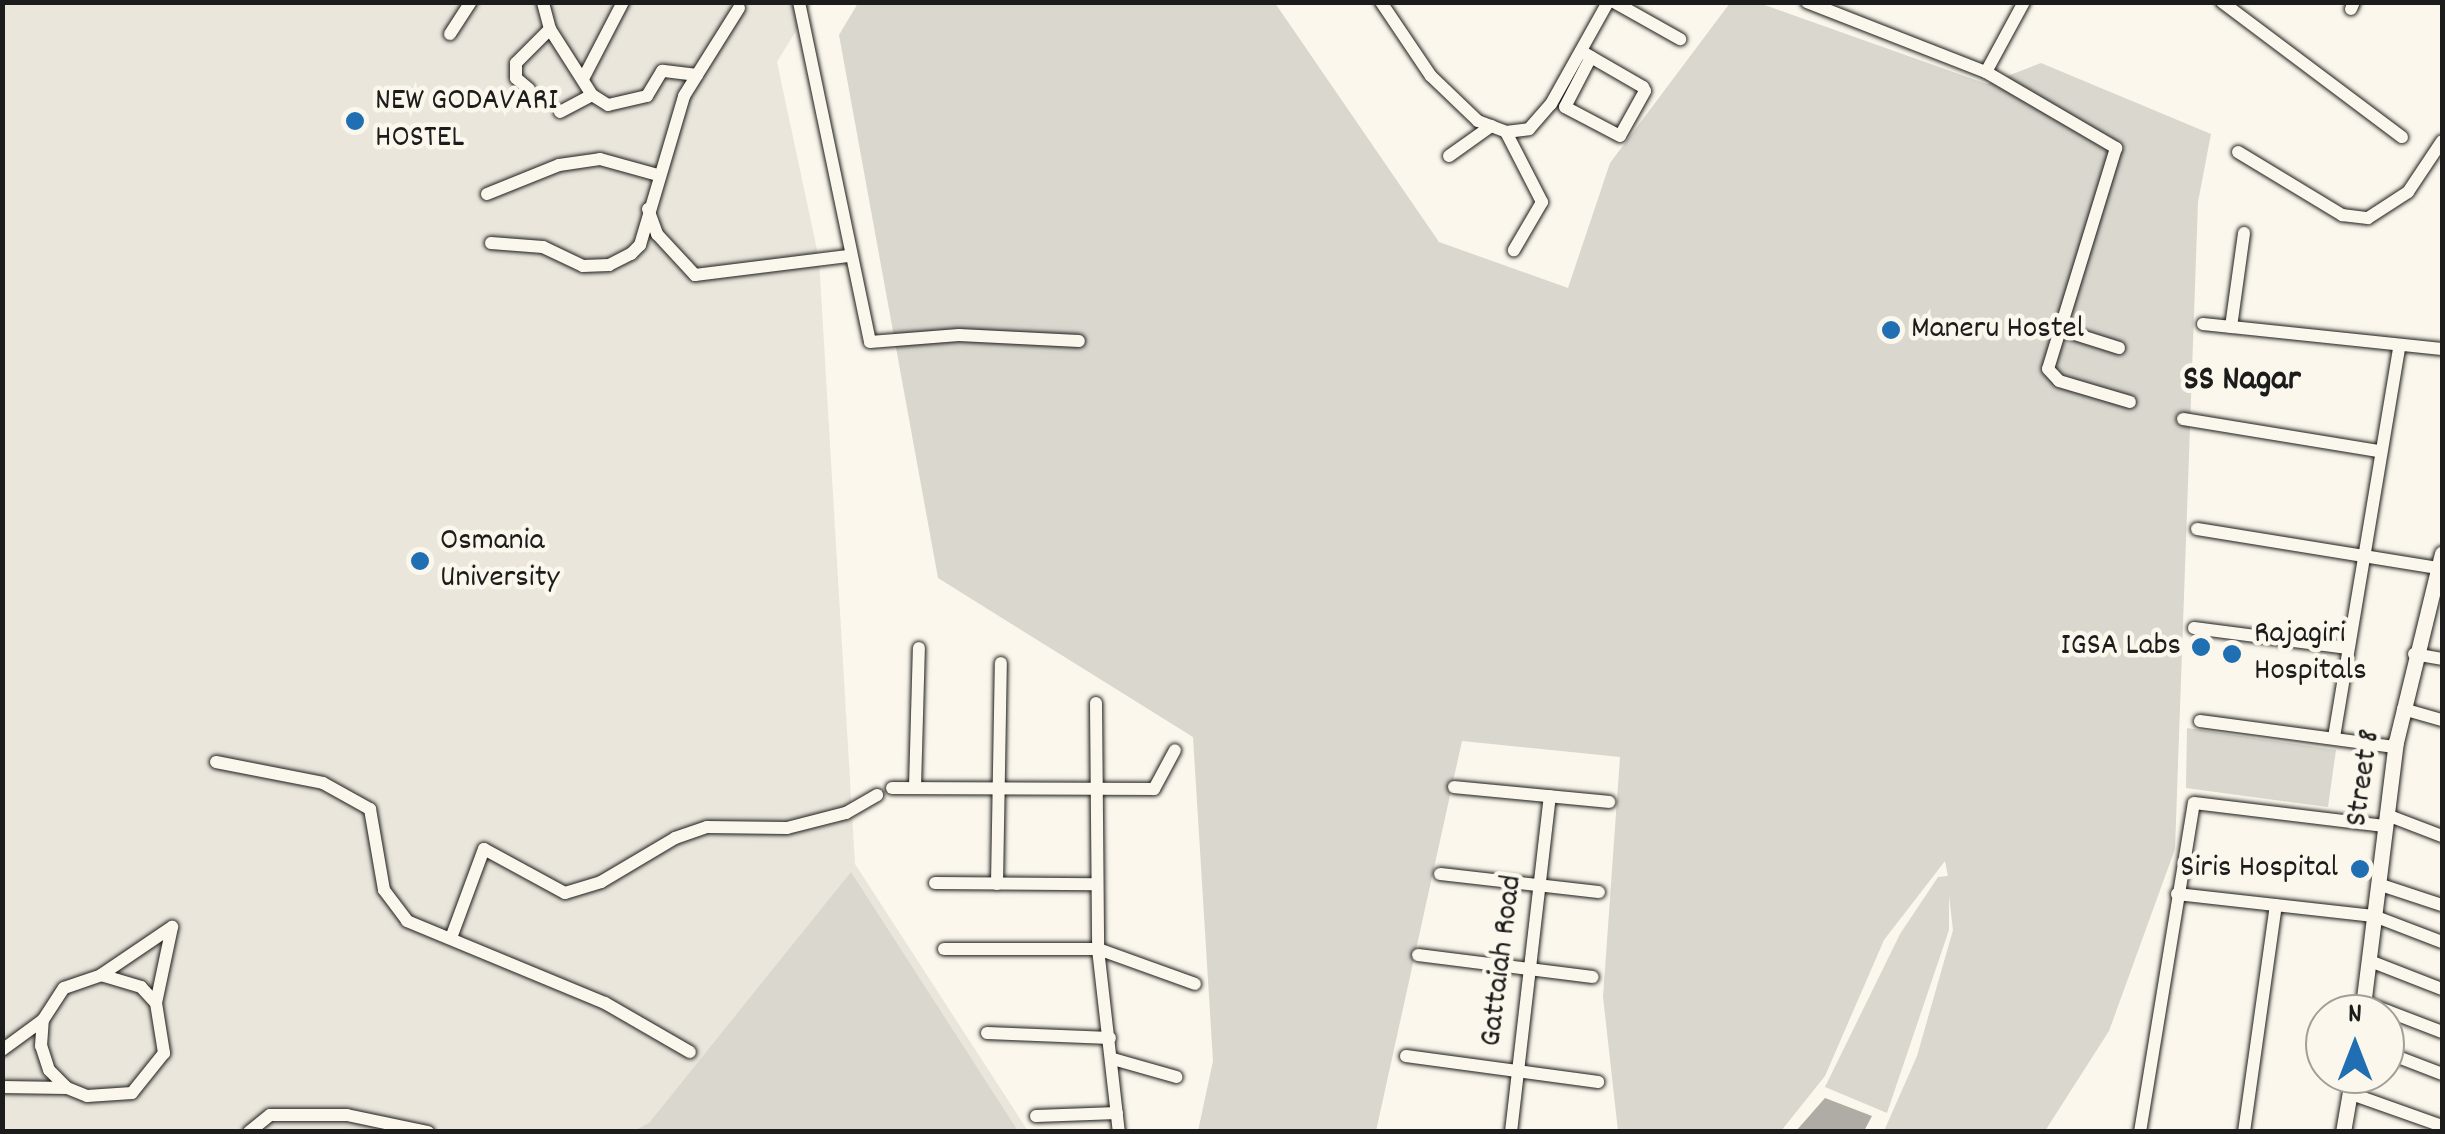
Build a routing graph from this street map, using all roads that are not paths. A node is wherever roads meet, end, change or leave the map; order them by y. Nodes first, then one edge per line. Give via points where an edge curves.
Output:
1 (472, 2) edge
2 (543, 2) edge
3 (623, 2) edge
4 (799, 2) edge
5 (1381, 2) edge
6 (1611, 2) edge
7 (1807, 2) edge
8 (2024, 2) edge
9 (2222, 2) edge
10 (737, 4) edge
11 (550, 29) junction
12 (450, 34) dead end
13 (1680, 38) dead end
14 (1586, 54) junction
15 (1986, 72) junction
16 (697, 75) junction
17 (584, 77) junction
18 (529, 90) dead end
19 (592, 95) junction
20 (560, 112) dead end
21 (1490, 126) junction
22 (1506, 132) junction
23 (2402, 137) dead end
24 (2442, 141) edge
25 (2238, 152) dead end
26 (1449, 156) dead end
27 (658, 175) junction
28 (487, 194) dead end
29 (647, 207) junction
30 (2244, 233) dead end
31 (491, 243) dead end
32 (1514, 250) dead end
33 (848, 256) junction
34 (2203, 324) dead end
35 (2230, 327) junction
36 (2059, 329) junction
37 (1079, 340) dead end
38 (2119, 348) dead end
39 (2399, 349) junction
40 (2442, 349) edge
41 (2130, 402) dead end
42 (2182, 419) dead end
43 (2378, 451) junction
44 (2197, 530) dead end
45 (2360, 556) junction
46 (2441, 559) edge
47 (2194, 628) dead end
48 (919, 648) dead end
49 (2348, 648) junction
50 (2414, 654) junction
51 (2442, 659) edge
52 (1001, 662) dead end
53 (1096, 703) dead end
54 (2403, 710) junction
55 (2442, 720) edge
56 (2200, 721) dead end
57 (2334, 737) junction
58 (2396, 748) junction
59 (1175, 750) dead end
60 (216, 762) dead end
61 (915, 787) junction
62 (998, 787) junction
63 (1097, 787) junction
64 (1454, 787) dead end
65 (892, 788) dead end
66 (877, 795) dead end
67 (1550, 796) junction
68 (1609, 802) dead end
69 (2386, 821) junction
70 (2442, 836) edge
71 (1440, 874) dead end
72 (934, 883) dead end
73 (997, 884) junction
74 (1097, 884) junction
75 (2378, 884) junction
76 (1540, 886) junction
77 (1599, 892) dead end
78 (2177, 894) junction
79 (2276, 905) junction
80 (2442, 905) edge
81 (2374, 916) junction
82 (451, 938) junction
83 (2442, 942) edge
84 (944, 949) dead end
85 (1098, 950) junction
86 (1418, 955) dead end
87 (2370, 961) junction
88 (1530, 969) junction
89 (101, 975) junction
90 (1594, 977) dead end
91 (1195, 984) dead end
92 (2442, 989) edge
93 (2366, 994) edge
94 (156, 1003) junction
95 (2405, 1018) edge
96 (43, 1020) junction
97 (987, 1032) dead end
98 (2442, 1032) edge
99 (1110, 1038) junction
100 (2, 1050) edge
101 (690, 1052) dead end
102 (1406, 1056) dead end
103 (1113, 1059) junction
104 (2405, 1060) edge
105 (1518, 1071) junction
106 (2442, 1074) edge
107 (1176, 1077) dead end
108 (1598, 1082) dead end
109 (2, 1088) edge
110 (67, 1088) junction
111 (2349, 1094) edge
112 (2352, 1094) edge
113 (1117, 1113) junction
114 (1036, 1116) dead end
115 (2442, 1126) edge
116 (249, 1132) edge
117 (428, 1132) edge
118 (1119, 1132) edge
119 (1511, 1132) edge
120 (2140, 1132) edge
121 (2244, 1132) edge
122 (2343, 1132) edge

1 - 12 street
2 - 11 street
3 - 17 street
4 - 33 street
5 - 21 street via 1431,76
6 - 13 street
6 - 14 street
7 - 15 street
8 - 15 street
9 - 23 street
10 - 16 street
11 - 17 street
11 - 18 street via 516,64 516,78
14 - 14 street via 1645,91 1620,136 1565,106
14 - 22 street via 1529,130
15 - 36 street via 2116,148
16 - 19 street via 662,71 647,96 631,104 608,105
16 - 27 street
17 - 19 street
19 - 20 street
21 - 22 street
21 - 26 street
22 - 32 street via 1542,202
24 - 25 street via 2408,192 2368,218 2342,216
27 - 28 street via 600,159 559,165
27 - 29 street
29 - 31 street via 640,246 610,265 582,266 543,247
29 - 33 street via 657,234 695,275
30 - 35 street
33 - 37 street via 870,342 959,335
34 - 35 street
35 - 39 street
36 - 38 street
36 - 41 street via 2051,374
39 - 40 street
39 - 43 street
42 - 43 street
43 - 45 street
44 - 45 street
45 - 46 street
45 - 49 street
46 - 50 street, Street 8
47 - 49 street
48 - 61 street
49 - 57 street
50 - 51 street
50 - 54 street, Street 8
52 - 62 street
53 - 63 street
54 - 55 street
54 - 58 street, Street 8
56 - 57 street
57 - 58 street
58 - 69 street, Street 8
59 - 63 street via 1157,788
60 - 82 street via 322,784 370,809 380,872 398,912
61 - 62 street
61 - 65 street
62 - 63 street
62 - 73 street
63 - 74 street
64 - 67 street
66 - 82 street via 846,813 787,828 707,827 675,838 602,882 565,893 484,849
67 - 68 street
67 - 76 street, Gattaiah Road
69 - 70 street
69 - 75 street, Street 8
69 - 78 street via 2194,803
71 - 76 street
72 - 73 street
73 - 74 street
74 - 85 street
75 - 80 street
75 - 81 street, Street 8
76 - 77 street
76 - 88 street, Gattaiah Road
78 - 79 street
78 - 120 street
79 - 81 street
79 - 121 street
81 - 83 street
81 - 87 street, Street 8
82 - 101 street via 605,1003
84 - 85 street
85 - 91 street
85 - 99 street
86 - 88 street
87 - 92 street
87 - 93 street, Street 8
88 - 90 street
88 - 105 street, Gattaiah Road
89 - 94 street via 141,987
89 - 94 street via 172,928
89 - 96 street via 64,988
94 - 110 street via 166,1036 146,1083 109,1097
95 - 98 street
96 - 100 street
96 - 110 street via 41,1046
97 - 99 street
99 - 103 street
102 - 105 street
103 - 107 street
103 - 113 street
104 - 106 street
105 - 108 street
105 - 119 street, Gattaiah Road
109 - 110 street
111 - 122 street
112 - 115 street
113 - 114 street
113 - 118 street
116 - 117 street via 270,1114 347,1115

